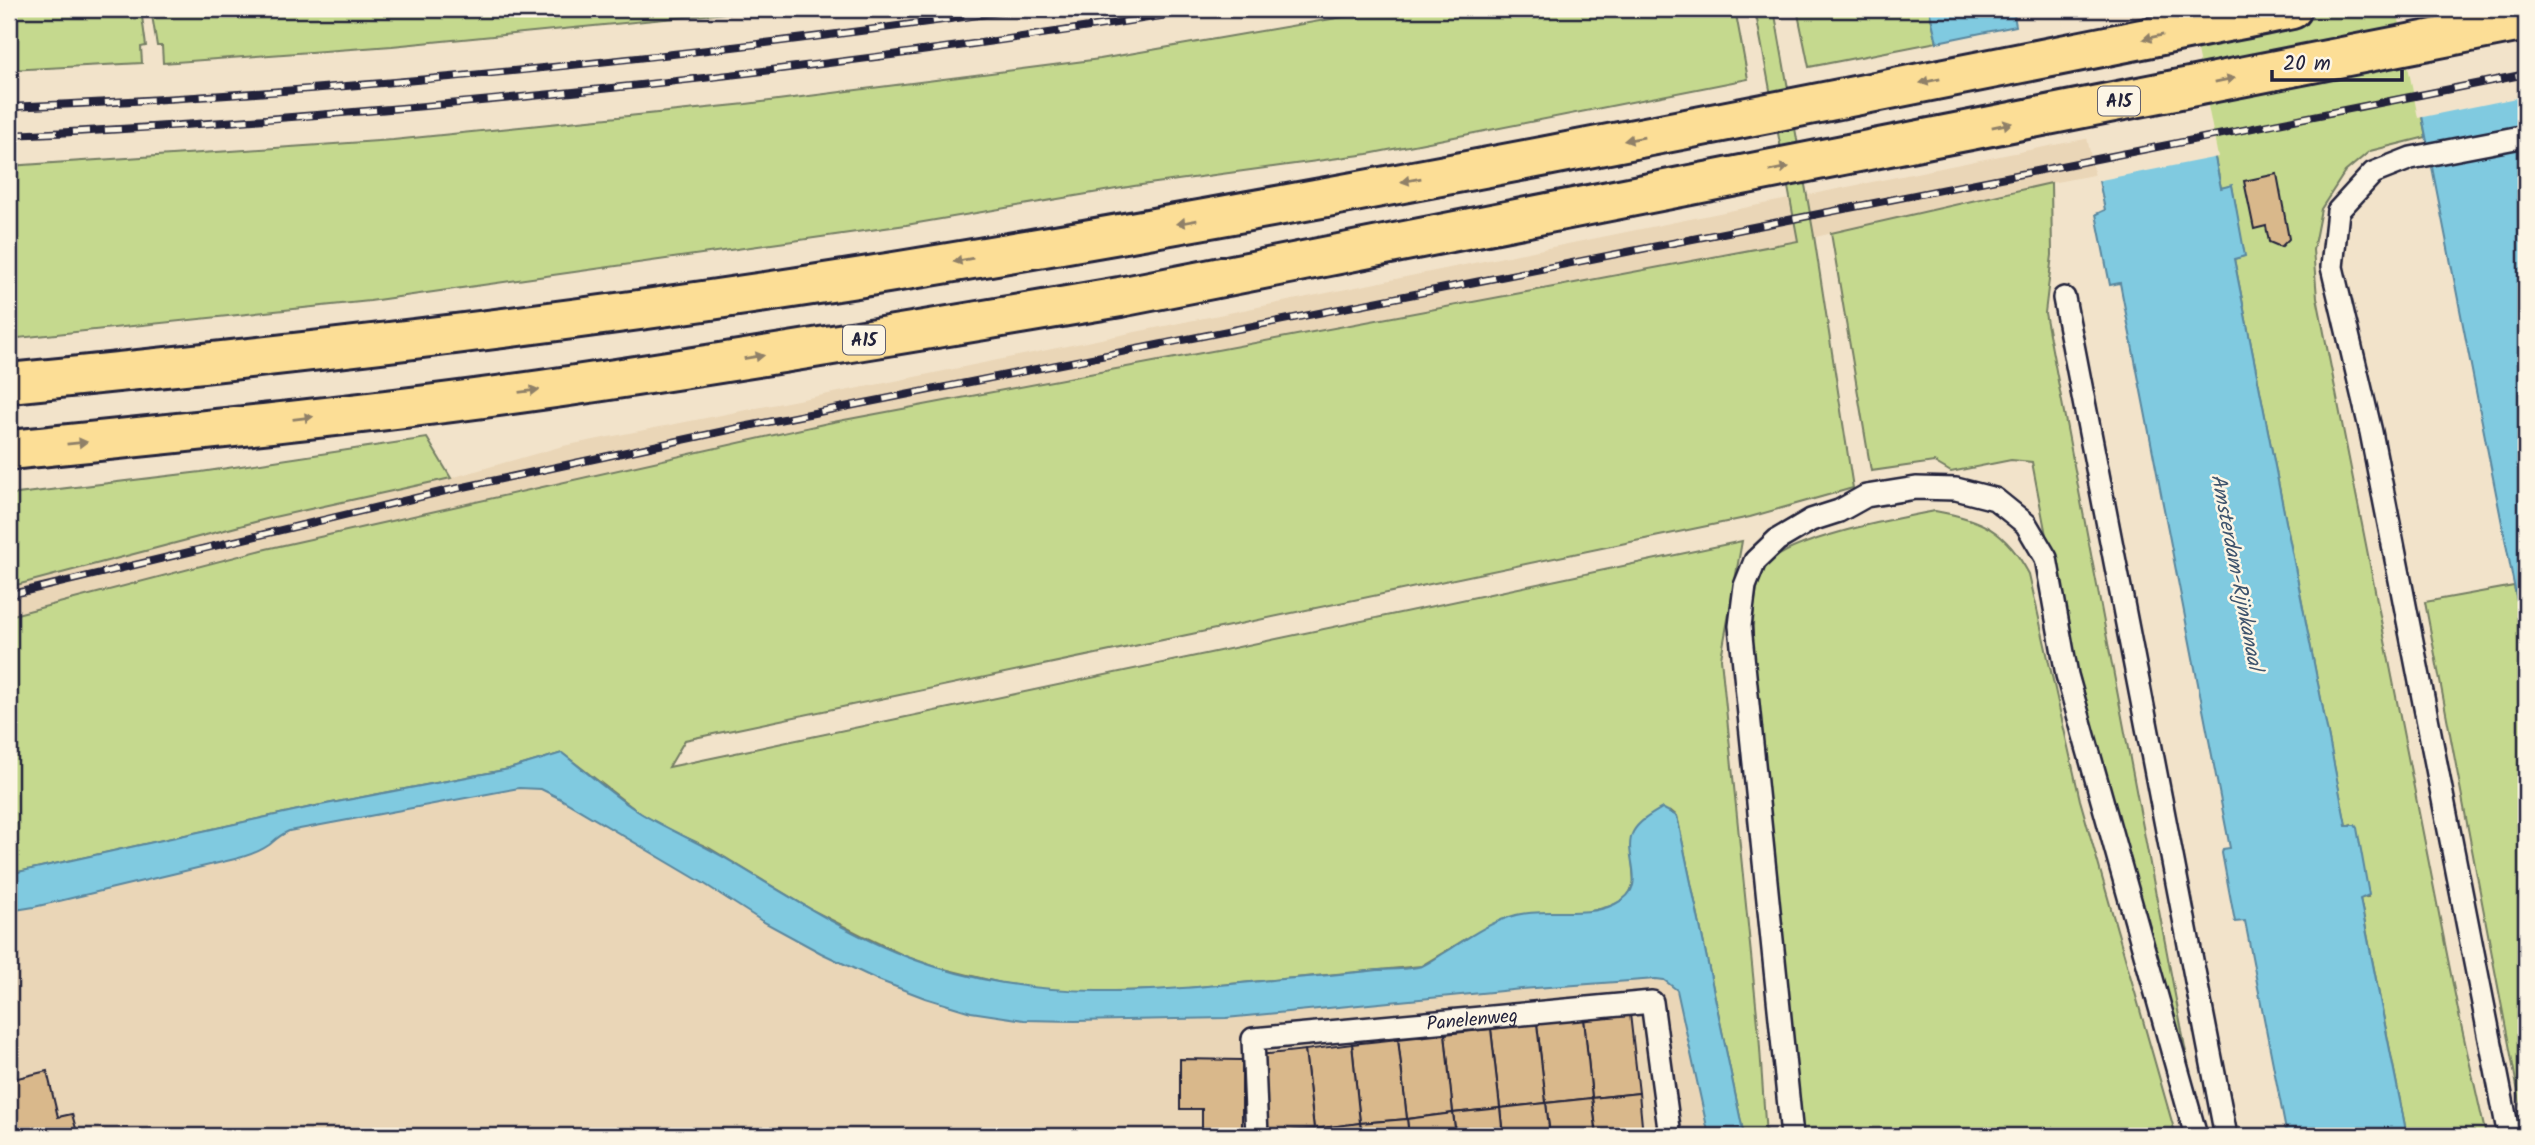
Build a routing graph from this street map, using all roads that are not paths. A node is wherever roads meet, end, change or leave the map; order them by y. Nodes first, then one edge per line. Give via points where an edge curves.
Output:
1 (2292, 9) edge
2 (2526, 21) edge
3 (2526, 136) edge
4 (2064, 298) dead end
5 (9, 383) edge
6 (9, 450) edge
7 (1257, 1136) edge
8 (1670, 1136) edge
9 (1792, 1136) edge
10 (2196, 1136) edge
11 (2226, 1136) edge
12 (2509, 1136) edge

1 -> 5 highway via 1702,127 846,279 242,360
6 -> 2 highway, A15 via 539,390 1120,297
3 - 12 lane via 2411,158 2373,173 2338,211 2332,267 2371,432
4 - 11 lane
7 - 8 lane, Panelenweg via 1253,1039 1652,1002
9 - 10 lane via 1740,626 1745,586 1755,561 1777,540 1811,520 1866,496 1916,488 1956,489 1995,499 2026,524 2046,558 2067,675

